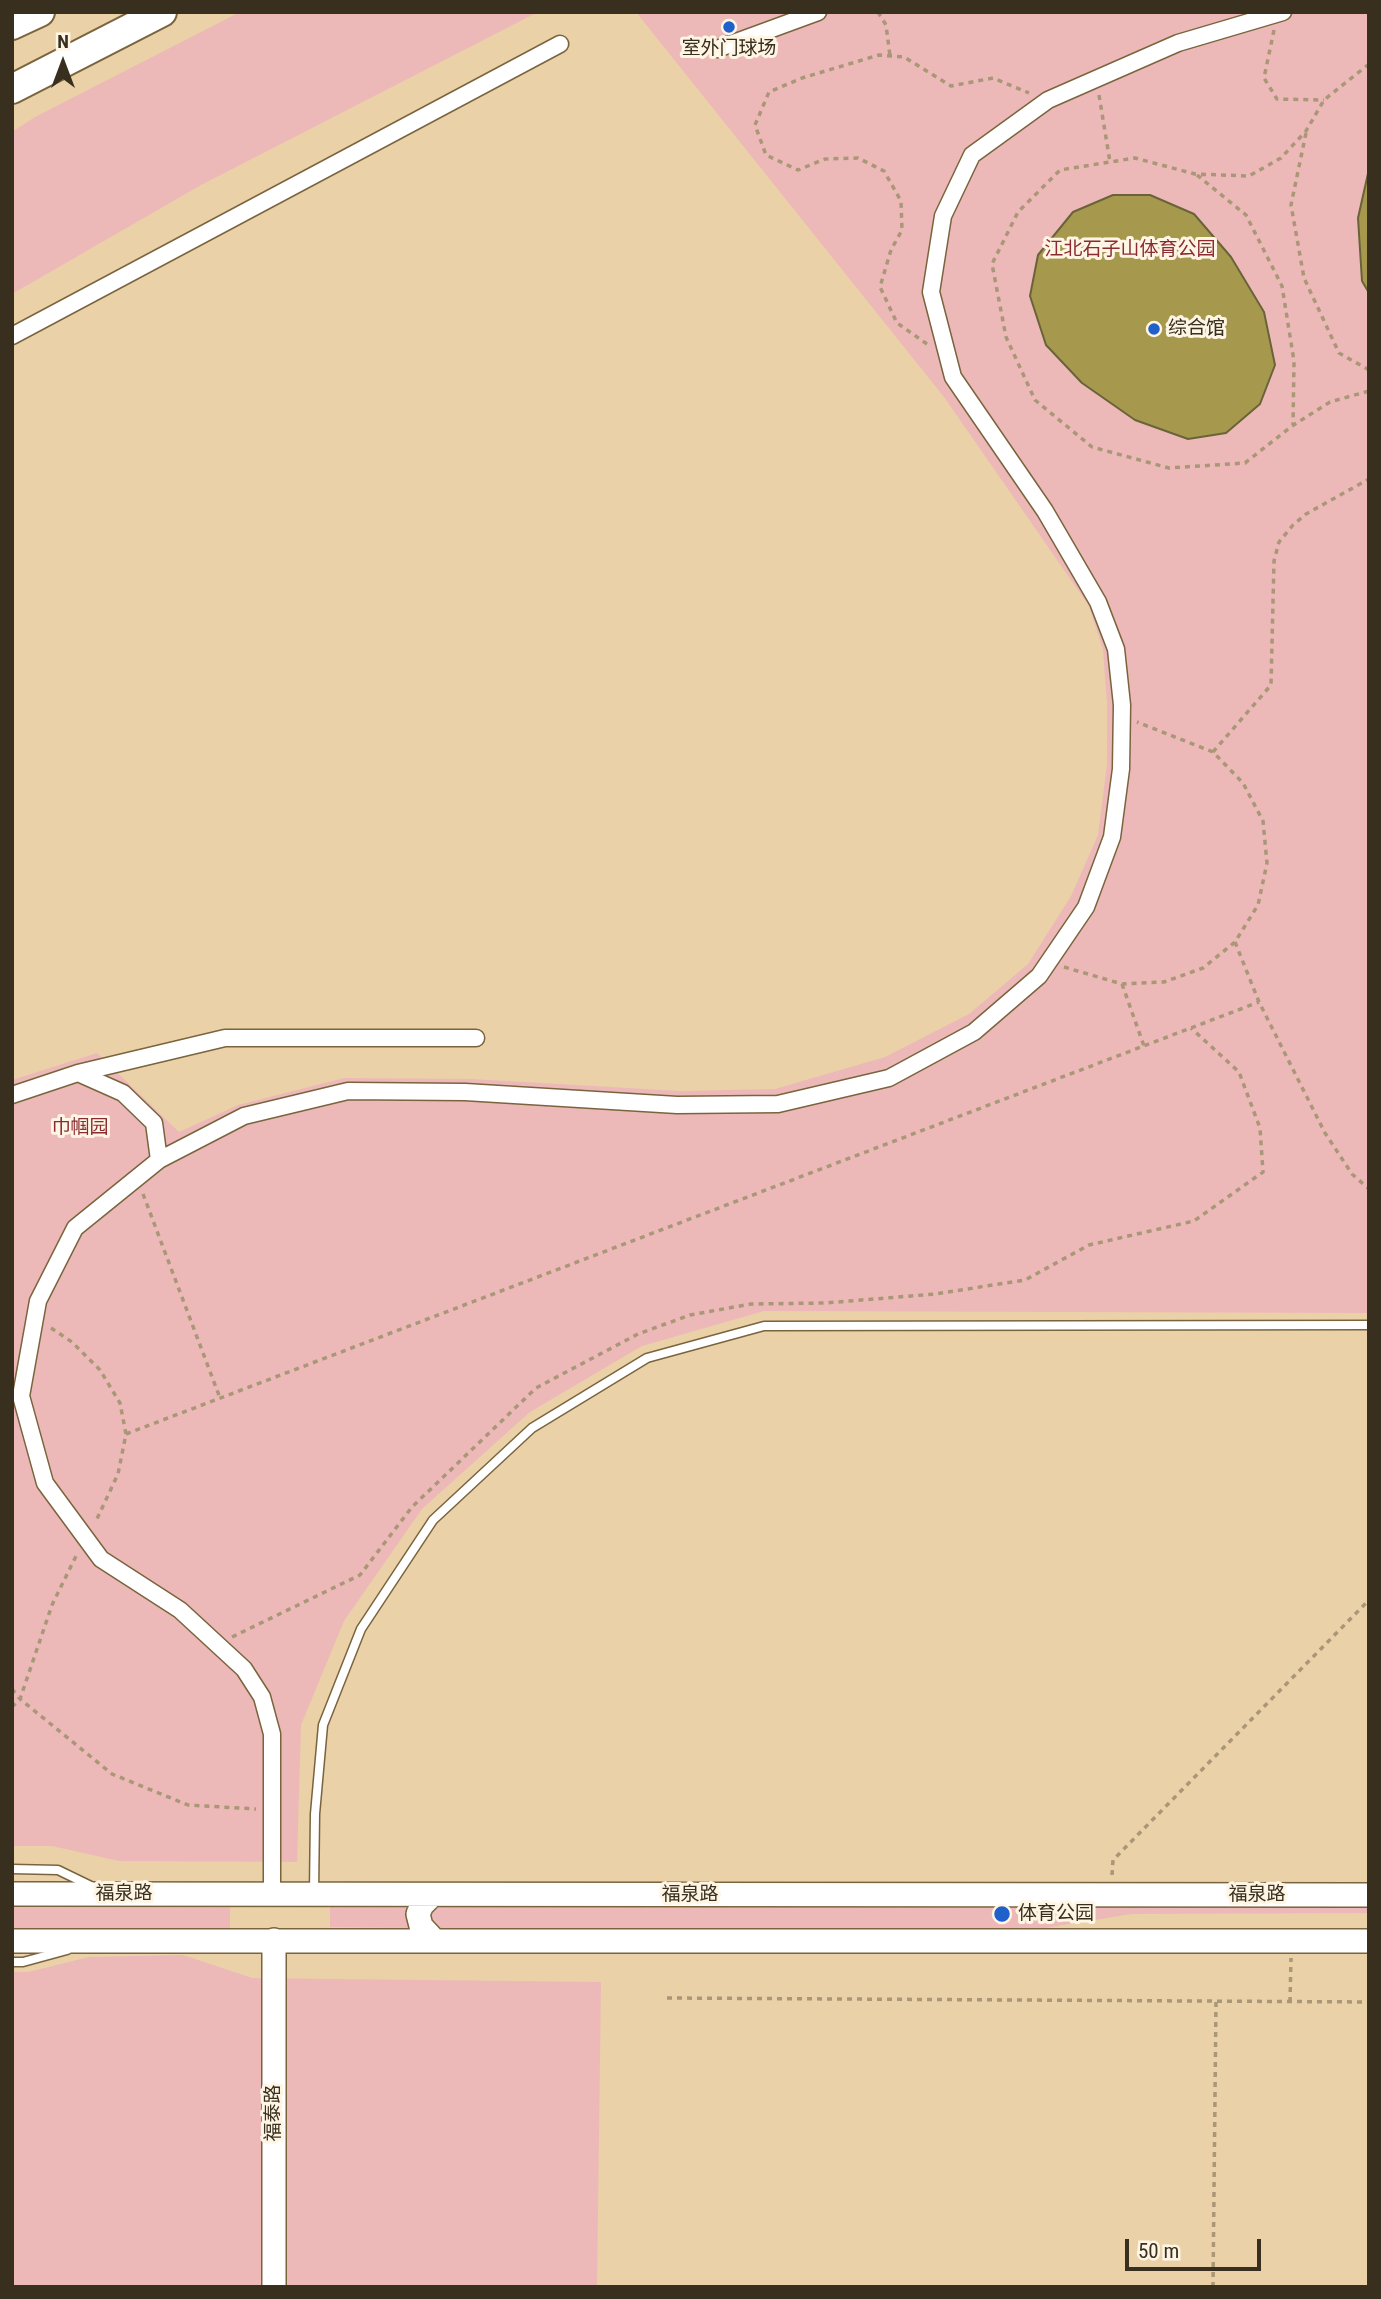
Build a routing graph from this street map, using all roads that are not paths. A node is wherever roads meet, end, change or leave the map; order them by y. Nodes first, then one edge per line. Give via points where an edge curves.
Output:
1 (40, 12) edge
2 (162, 12) edge
3 (818, 12) edge
4 (1280, 13) edge
5 (12, 25) edge
6 (560, 44) dead end
7 (717, 49) dead end
8 (12, 89) edge
9 (12, 336) edge
10 (476, 1038) dead end
11 (78, 1073) junction
12 (12, 1095) edge
13 (159, 1160) junction
14 (1369, 1325) edge
15 (17, 1396) edge
16 (12, 1869) edge
17 (12, 1894) edge
18 (108, 1894) junction
19 (272, 1895) junction
20 (313, 1895) junction
21 (432, 1895) junction
22 (1369, 1895) edge
23 (274, 1940) junction
24 (434, 1940) junction
25 (12, 1941) edge
26 (100, 1941) junction
27 (1369, 1941) edge
28 (12, 1962) edge
29 (274, 2287) edge

1 - 5 highway
2 - 8 highway
3 - 7 street
4 - 13 street via 1178,43 1048,100 972,155 943,216 931,292 953,377 1045,511 1098,602 1116,649 1121,769 1112,837 1086,907 1039,976 974,1032 889,1079 778,1104 677,1105 465,1092 348,1091 244,1116
6 - 9 street
10 - 11 street via 225,1038
11 - 12 street
11 - 13 street via 123,1093 154,1123
13 - 15 street via 75,1228 38,1301
14 - 20 lane via 764,1326 647,1358 532,1428 433,1520 362,1629 323,1726
15 - 19 street via 45,1483 101,1559 180,1610 244,1669 262,1697 272,1734
16 - 18 lane via 58,1870
17 - 18 main road, 福泉路
18 - 19 main road, 福泉路
19 - 20 main road, 福泉路
20 - 21 main road, 福泉路
21 - 22 main road, 福泉路
21 - 24 main road via 418,1914 421,1926
23 - 24 main road
23 - 26 main road
23 - 29 main road, 福泰路
24 - 27 main road
25 - 26 main road
26 - 28 lane

